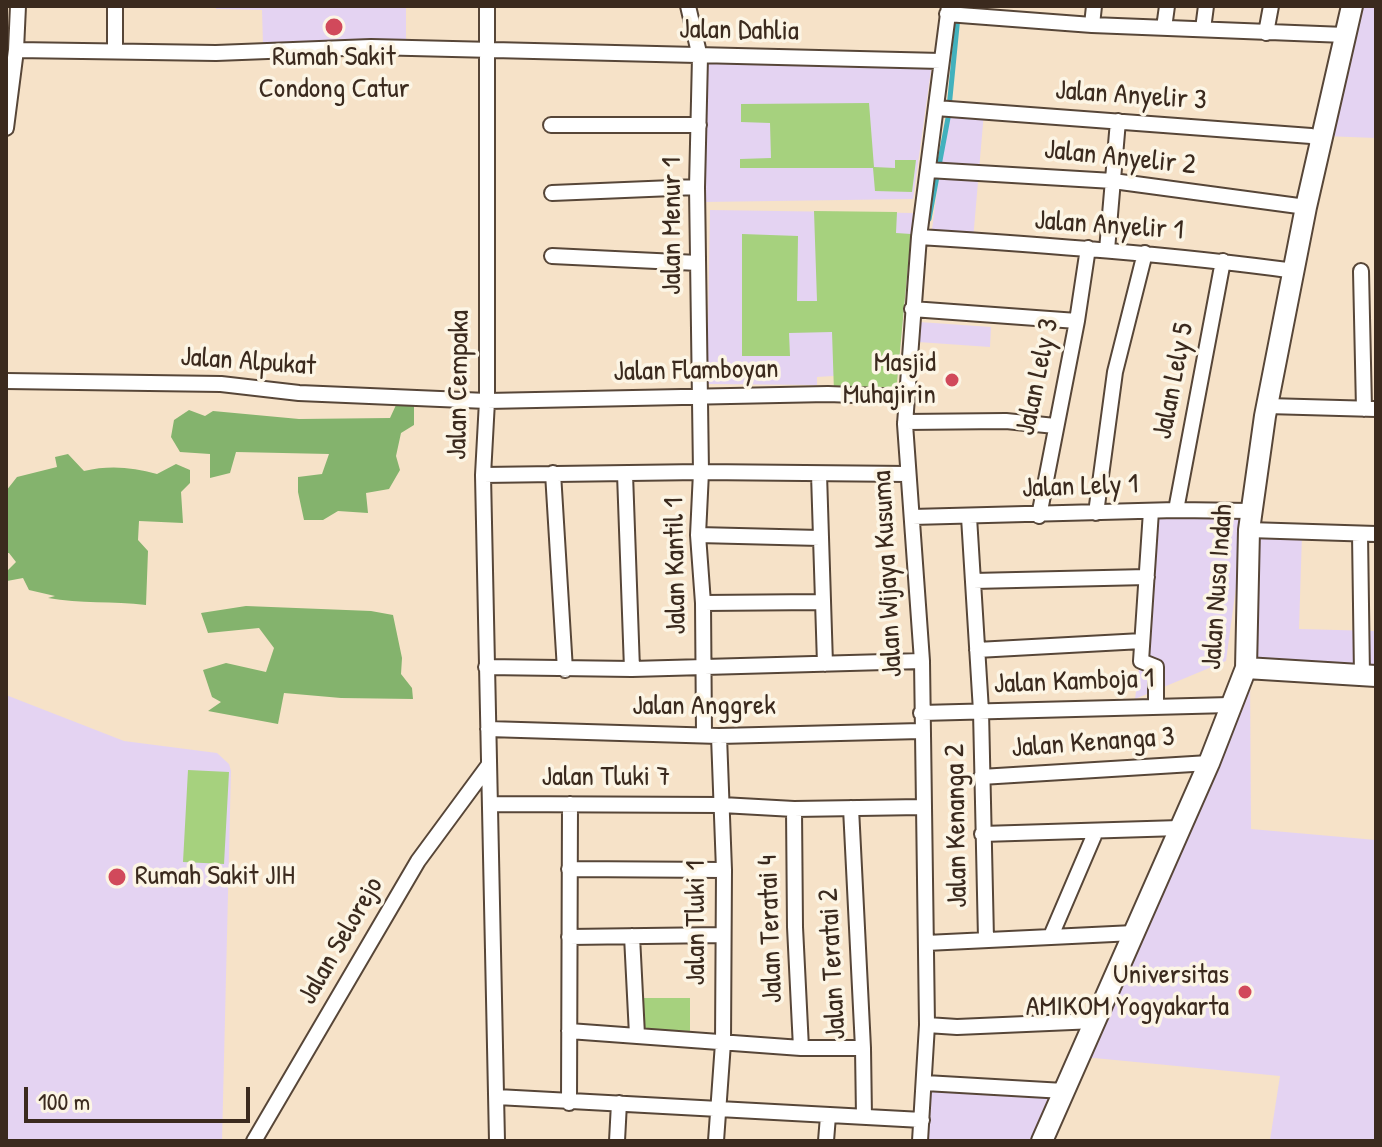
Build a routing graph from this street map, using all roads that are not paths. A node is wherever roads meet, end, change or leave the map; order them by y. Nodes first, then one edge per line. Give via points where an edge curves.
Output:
1 (18, 6) edge
2 (115, 6) edge
3 (487, 6) edge
4 (688, 6) edge
5 (1094, 6) edge
6 (1167, 6) edge
7 (1206, 6) edge
8 (1271, 6) edge
9 (1352, 6) edge
10 (952, 13) edge
11 (1028, 14) edge
12 (1092, 25) junction
13 (1164, 28) junction
14 (1203, 29) junction
15 (1266, 33) junction
16 (1345, 35) junction
17 (115, 49) junction
18 (487, 49) junction
19 (16, 50) junction
20 (700, 57) junction
21 (941, 61) junction
22 (942, 108) junction
23 (1118, 121) junction
24 (551, 125) dead end
25 (699, 125) junction
26 (6, 128) edge
27 (1321, 141) junction
28 (933, 170) junction
29 (1113, 181) junction
30 (697, 187) junction
31 (552, 193) dead end
32 (1306, 207) junction
33 (919, 237) junction
34 (1088, 248) junction
35 (1107, 250) junction
36 (1145, 253) junction
37 (552, 256) dead end
38 (1223, 261) junction
39 (698, 263) junction
40 (1295, 271) junction
41 (1361, 271) dead end
42 (912, 309) junction
43 (1077, 321) junction
44 (6, 381) edge
45 (701, 396) junction
46 (906, 397) junction
47 (487, 401) junction
48 (1267, 406) junction
49 (1370, 409) edge
50 (905, 422) junction
51 (1055, 426) junction
52 (701, 472) junction
53 (553, 473) junction
54 (625, 474) junction
55 (819, 474) junction
56 (908, 474) junction
57 (483, 475) junction
58 (1176, 510) junction
59 (1151, 511) junction
60 (1096, 513) junction
61 (1039, 516) junction
62 (912, 517) junction
63 (969, 517) junction
64 (1250, 521) junction
65 (1360, 534) junction
66 (1376, 534) edge
67 (698, 535) junction
68 (820, 538) junction
69 (1147, 577) junction
70 (973, 581) junction
71 (821, 602) junction
72 (703, 603) junction
73 (1142, 641) junction
74 (977, 650) junction
75 (922, 661) junction
76 (825, 664) junction
77 (704, 666) junction
78 (486, 667) junction
79 (1246, 668) junction
80 (632, 669) junction
81 (565, 670) junction
82 (1369, 676) edge
83 (1230, 705) junction
84 (1156, 706) junction
85 (981, 711) junction
86 (921, 713) junction
87 (488, 729) junction
88 (921, 731) junction
89 (711, 736) junction
90 (1209, 763) junction
91 (484, 769) junction
92 (981, 777) junction
93 (490, 804) junction
94 (570, 804) junction
95 (722, 805) junction
96 (922, 807) junction
97 (851, 808) junction
98 (794, 809) junction
99 (1180, 828) junction
100 (1096, 831) junction
101 (982, 834) junction
102 (569, 869) junction
103 (724, 870) junction
104 (1134, 933) junction
105 (722, 935) junction
106 (632, 936) junction
107 (1051, 936) junction
108 (569, 937) junction
109 (986, 939) junction
110 (926, 943) junction
111 (1095, 1021) junction
112 (927, 1025) junction
113 (569, 1031) junction
114 (637, 1035) junction
115 (723, 1043) junction
116 (801, 1048) junction
117 (863, 1048) junction
118 (925, 1083) junction
119 (1064, 1091) junction
120 (497, 1097) junction
121 (569, 1103) junction
122 (619, 1103) junction
123 (719, 1110) junction
124 (828, 1116) junction
125 (864, 1117) junction
126 (922, 1120) junction
127 (254, 1141) edge
128 (497, 1141) edge
129 (617, 1141) edge
130 (716, 1141) edge
131 (826, 1141) edge
132 (920, 1141) edge
133 (1042, 1141) edge

1 - 19 street
2 - 17 street
3 - 18 street, Jalan Cempaka
4 - 20 street, Jalan Menur 1
5 - 12 street
6 - 13 street
7 - 14 street
8 - 15 street
9 - 16 main road, Jalan Nusa Indah
10 - 11 street
10 - 21 street, Jalan Wijaya Kusuma
11 - 12 street
12 - 13 street
13 - 14 street
14 - 15 street
15 - 16 street
16 - 27 main road, Jalan Nusa Indah
17 - 18 street, Jalan Dahlia
17 - 19 street, Jalan Dahlia
18 - 20 street, Jalan Dahlia
18 - 47 street, Jalan Cempaka
19 - 26 street
20 - 21 street, Jalan Dahlia
20 - 25 street, Jalan Menur 1
21 - 22 street, Jalan Wijaya Kusuma
22 - 23 street, Jalan Anyelir 3
22 - 28 street, Jalan Wijaya Kusuma
23 - 27 street, Jalan Anyelir 3
23 - 29 street
24 - 25 street
25 - 30 street, Jalan Menur 1
27 - 32 main road, Jalan Nusa Indah
28 - 29 street, Jalan Anyelir 2
28 - 33 street, Jalan Wijaya Kusuma
29 - 32 street, Jalan Anyelir 2
29 - 35 street
30 - 31 street
30 - 39 street, Jalan Menur 1
32 - 40 main road, Jalan Nusa Indah
33 - 34 street, Jalan Anyelir 1
33 - 42 street, Jalan Wijaya Kusuma
34 - 35 street, Jalan Anyelir 1
34 - 43 street, Jalan Lely 3
35 - 36 street, Jalan Anyelir 1
36 - 38 street, Jalan Anyelir 1
36 - 60 street via 1115,372
37 - 39 street
38 - 40 street, Jalan Anyelir 1
38 - 58 street, Jalan Lely 5
39 - 45 street, Jalan Menur 1
40 - 48 main road, Jalan Nusa Indah
41 - 49 street
42 - 43 street
42 - 46 street, Jalan Wijaya Kusuma
43 - 51 street, Jalan Lely 3
44 - 47 street, Jalan Alpukat via 221,384 299,393
45 - 46 street, Jalan Flamboyan
45 - 47 street, Jalan Flamboyan
45 - 52 street, Jalan Kantil 1
46 - 50 street, Jalan Wijaya Kusuma
47 - 57 street, Jalan Cempaka
48 - 49 street
48 - 64 main road, Jalan Nusa Indah
50 - 51 street
50 - 56 street, Jalan Wijaya Kusuma
51 - 61 street, Jalan Lely 3
52 - 54 street
52 - 55 street
52 - 67 street, Jalan Kantil 1
53 - 54 street
53 - 57 street
53 - 81 street
54 - 80 street
55 - 56 street
55 - 68 street
56 - 62 street, Jalan Wijaya Kusuma
57 - 78 street, Jalan Cempaka
58 - 59 street, Jalan Lely 1
58 - 64 street, Jalan Lely 1
59 - 60 street, Jalan Lely 1
59 - 69 street
60 - 61 street, Jalan Lely 1
61 - 63 street, Jalan Lely 1
62 - 63 street, Jalan Lely 1
62 - 75 street, Jalan Wijaya Kusuma
63 - 70 street, Jalan Kenanga 2
64 - 65 street, Jalan Lely 1
64 - 79 main road, Jalan Nusa Indah
65 - 66 street, Jalan Lely 1
65 - 82 street
67 - 68 street
67 - 72 street, Jalan Kantil 1
68 - 71 street
69 - 70 street
69 - 73 street
70 - 74 street, Jalan Kenanga 2
71 - 72 street
71 - 76 street
72 - 77 street, Jalan Kantil 1
73 - 74 street
73 - 84 street via 1142,662 1156,667
74 - 85 street, Jalan Kenanga 2
75 - 76 street
75 - 86 street, Jalan Wijaya Kusuma
76 - 77 street
77 - 80 street
77 - 89 street, Jalan Kantil 1
78 - 81 street
78 - 87 street, Jalan Cempaka
79 - 82 main road
79 - 83 main road, Jalan Nusa Indah
80 - 81 street
83 - 84 street, Jalan Kamboja 1
83 - 90 main road, Jalan Nusa Indah
84 - 85 street, Jalan Kamboja 1
85 - 86 street, Jalan Kamboja 1
85 - 92 street, Jalan Kenanga 2
86 - 88 street, Jalan Wijaya Kusuma
87 - 89 street, Jalan Anggrek
87 - 91 street, Jalan Cempaka
88 - 89 street, Jalan Anggrek
88 - 96 street, Jalan Wijaya Kusuma
89 - 95 street, Jalan Tluki 1
90 - 92 street, Jalan Kenanga 3
90 - 99 main road, Jalan Nusa Indah
91 - 93 street, Jalan Cempaka
91 - 127 street, Jalan Selorejo via 418,861
92 - 101 street, Jalan Kenanga 2
93 - 94 street, Jalan Tluki 7
93 - 120 street, Jalan Cempaka
94 - 95 street, Jalan Tluki 7
94 - 102 street
95 - 98 street, Jalan Tluki 7
95 - 103 street, Jalan Tluki 1
96 - 97 street, Jalan Tluki 7
96 - 110 street, Jalan Wijaya Kusuma
97 - 98 street, Jalan Tluki 7
97 - 117 street, Jalan Teratai 2
98 - 116 street, Jalan Teratai 4
99 - 100 street
99 - 104 main road, Jalan Nusa Indah
100 - 101 street
100 - 107 street
101 - 109 street, Jalan Kenanga 2
102 - 103 street
102 - 108 street
103 - 105 street, Jalan Tluki 1
104 - 107 street
104 - 111 main road, Jalan Nusa Indah
105 - 106 street
105 - 115 street, Jalan Tluki 1
106 - 108 street
106 - 114 street
107 - 109 street
108 - 113 street
109 - 110 street
110 - 112 street, Jalan Wijaya Kusuma
111 - 112 street
111 - 119 main road, Jalan Nusa Indah
112 - 118 street, Jalan Wijaya Kusuma
113 - 114 street
113 - 121 street
114 - 115 street
115 - 116 street
115 - 123 street, Jalan Tluki 1
116 - 117 street
117 - 125 street, Jalan Teratai 2
118 - 119 street
118 - 126 street, Jalan Wijaya Kusuma
119 - 133 main road, Jalan Nusa Indah
120 - 121 street
120 - 128 street, Jalan Cempaka
121 - 122 street
122 - 123 street
122 - 129 street
123 - 124 street
123 - 130 street, Jalan Tluki 1
124 - 125 street
124 - 131 street
125 - 126 street
126 - 132 street, Jalan Wijaya Kusuma

